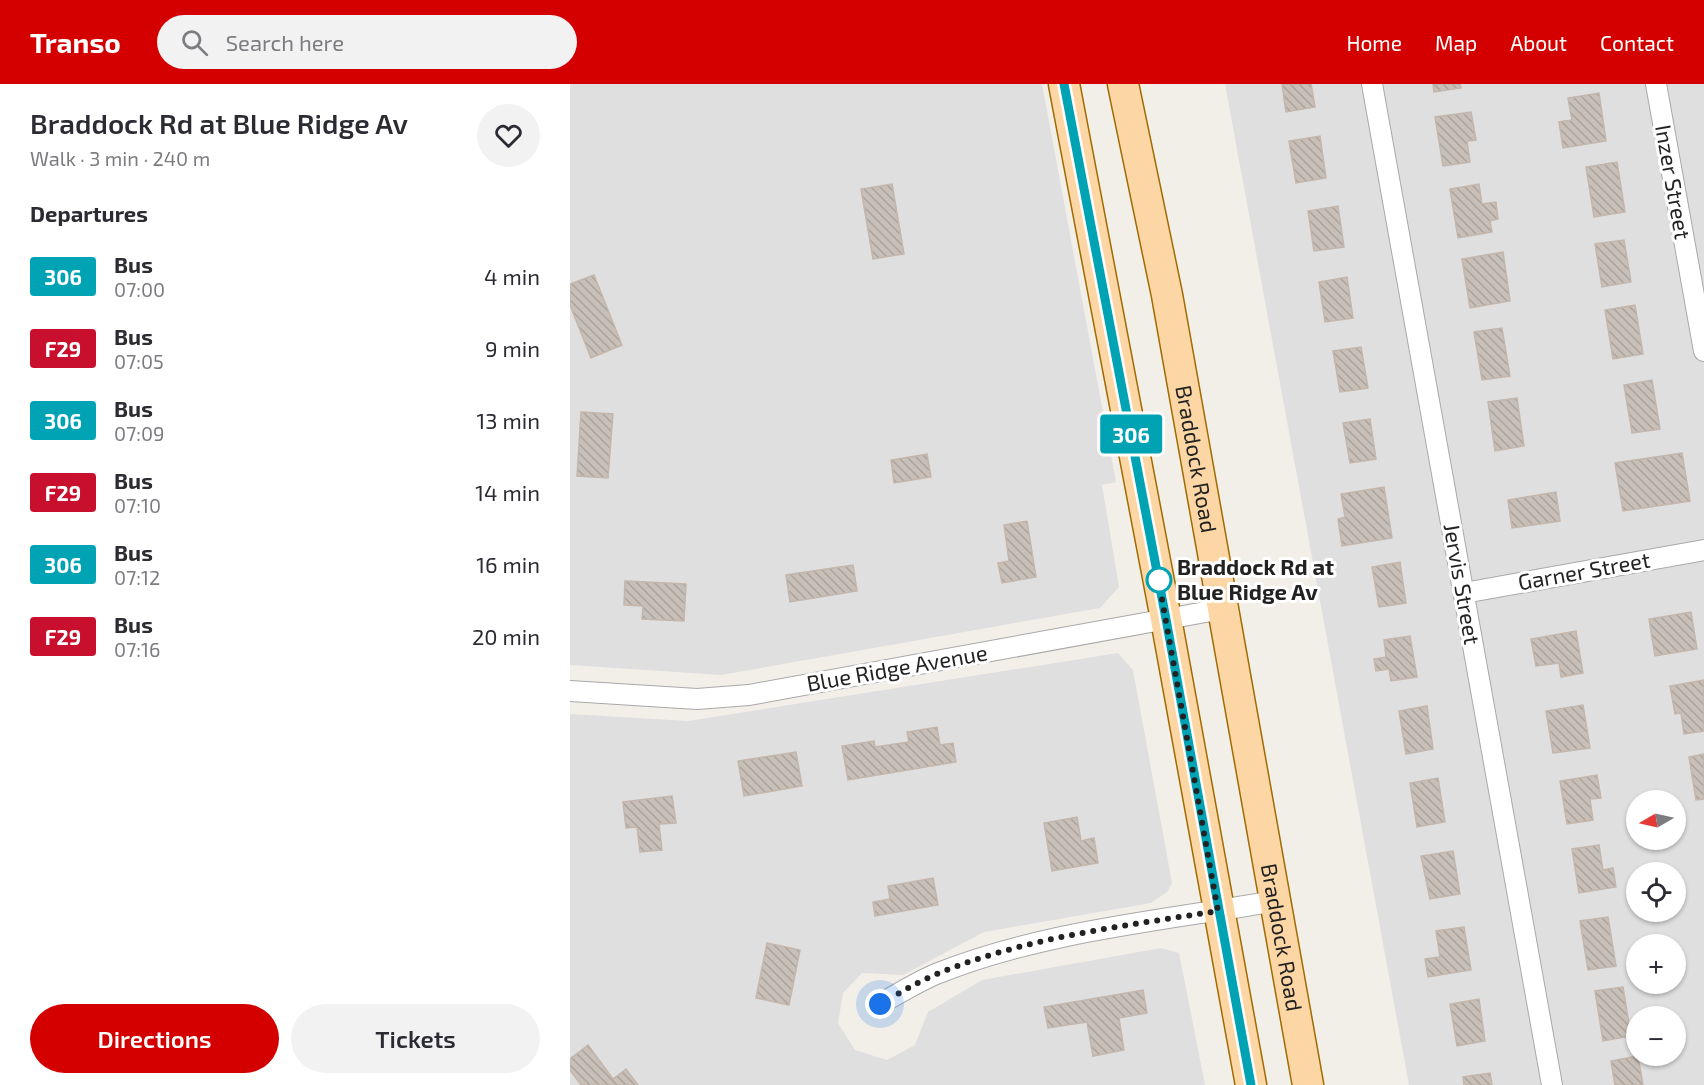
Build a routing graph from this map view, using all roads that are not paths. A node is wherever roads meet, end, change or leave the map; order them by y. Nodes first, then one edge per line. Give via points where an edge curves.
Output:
1 (1064, 84) edge
2 (1123, 84) edge
3 (1372, 84) edge
4 (1656, 84) edge
5 (1704, 351) edge
6 (1704, 550) edge
7 (1464, 592) junction
8 (1222, 609) junction
9 (1166, 619) junction
10 (570, 691) edge
11 (1275, 901) junction
12 (1218, 911) junction
13 (880, 1004) dead end
14 (1251, 1085) edge
15 (1308, 1085) edge
16 (1552, 1085) edge

1 - 9 main road
2 - 8 main road, Braddock Road via 1167,295
3 - 7 street, Jervis Street
4 - 5 street, Inzer Street
6 - 7 street, Garner Street
7 - 16 street, Jervis Street
8 - 9 street, Blue Ridge Avenue
8 - 11 main road, Braddock Road
9 - 10 street, Blue Ridge Avenue via 749,695 697,699
9 - 12 main road
11 - 12 street
11 - 15 main road, Braddock Road
12 - 13 street via 1010,949 933,975
12 - 14 main road

